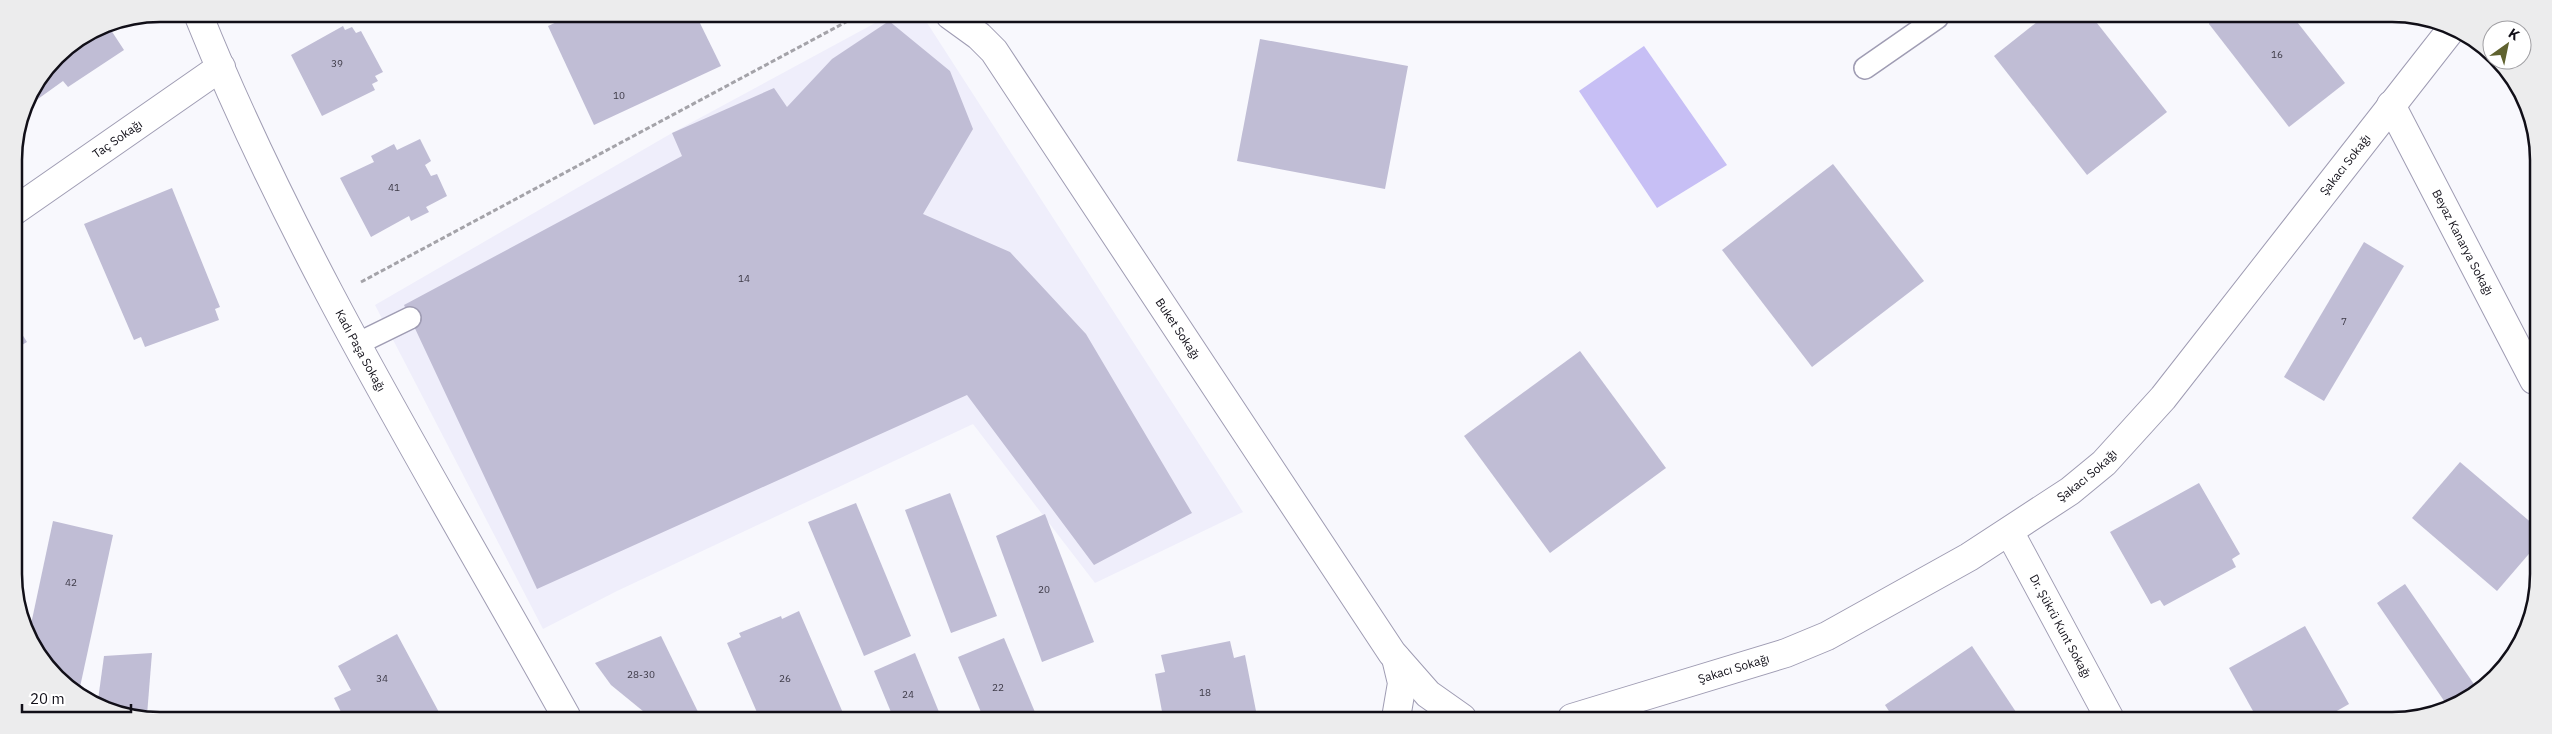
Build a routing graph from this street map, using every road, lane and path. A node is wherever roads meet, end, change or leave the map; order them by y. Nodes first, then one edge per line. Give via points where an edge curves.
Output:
1 (201, 22) edge
2 (846, 22) edge
3 (960, 22) edge
4 (1931, 22) edge
5 (2447, 35) edge
6 (220, 67) junction
7 (1865, 68) dead end
8 (2391, 105) junction
9 (23, 205) edge
10 (331, 298) junction
11 (410, 318) dead end
12 (357, 344) junction
13 (2530, 372) edge
14 (2010, 533) junction
15 (1392, 653) junction
16 (544, 676) junction
17 (1397, 711) edge
18 (1453, 711) edge
19 (1593, 711) edge
20 (2106, 711) edge
21 (564, 712) edge
22 (575, 712) edge

1 - 6 street, Kadı Paşa Sokağı
2 - 10 path
3 - 15 street, Buket Sokağı via 994,52
4 - 7 lane
5 - 8 street, Şakacı Sokağı
6 - 9 street, Taç Sokağı
6 - 10 street, Kadı Paşa Sokağı via 294,227
8 - 13 street, Beyaz Kanarya Sokağı
8 - 14 street, Şakacı Sokağı via 2136,430 2076,486
10 - 12 street, Kadı Paşa Sokağı
11 - 12 lane
12 - 16 street, Kadı Paşa Sokağı
14 - 19 street, Şakacı Sokağı via 1807,645
14 - 20 street, Dr. Şükrü Kunt Sokağı
15 - 17 street, Buket Sokağı via 1402,683
15 - 18 street, Buket Sokağı via 1428,694
16 - 21 street, Kadı Paşa Sokağı
16 - 22 street, Kadı Paşa Sokağı

